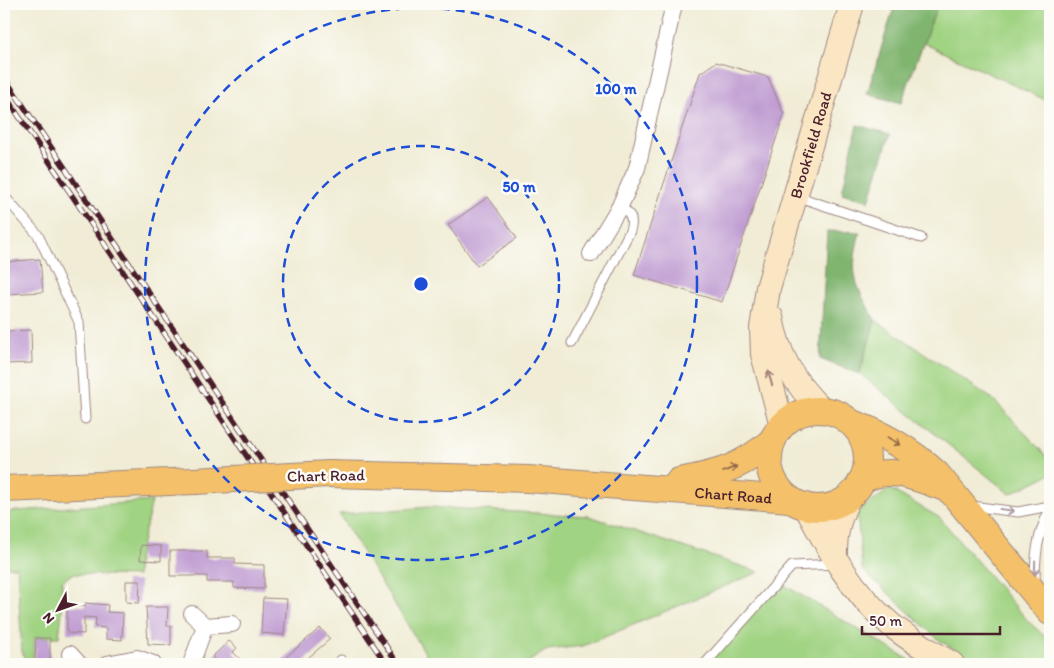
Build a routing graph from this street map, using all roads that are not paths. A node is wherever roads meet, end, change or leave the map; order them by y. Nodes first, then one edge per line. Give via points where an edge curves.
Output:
1 (674, 4) edge
2 (852, 4) edge
3 (4, 196) edge
4 (796, 196) junction
5 (620, 206) junction
6 (921, 238) dead end
7 (591, 254) dead end
8 (768, 288) junction
9 (572, 343) dead end
10 (822, 410) junction
11 (85, 418) dead end
12 (849, 422) junction
13 (777, 432) junction
14 (648, 487) junction
15 (856, 488) junction
16 (4, 489) edge
17 (958, 498) junction
18 (797, 502) junction
19 (1050, 508) edge
20 (837, 560) junction
21 (1043, 604) edge
22 (192, 614) dead end
23 (232, 624) dead end
24 (205, 626) junction
25 (107, 664) edge
26 (153, 664) edge
27 (191, 664) edge
28 (705, 664) edge
29 (952, 664) edge

1 - 5 street via 637,168
2 - 4 main road, Brookfield Road
3 - 11 lane via 38,235 79,322
4 - 6 lane
4 - 8 main road, Brookfield Road
5 - 7 street
5 - 9 lane via 630,213 633,222 630,231
8 - 10 main road, Brookfield Road via 772,322 782,356 807,396
13 -> 8 main road, Brookfield Road via 763,354 762,328
10 - 12 main road
10 - 13 main road via 800,413
12 - 15 main road via 865,449 866,460
12 -> 17 main road via 903,446 937,474
14 -> 13 main road, Chart Road via 729,470 745,462
13 - 18 main road via 769,461 771,472 781,491
14 - 16 main road, Chart Road, bridge via 528,479 329,474
14 - 18 main road, Chart Road
15 - 17 main road via 873,474 893,473 921,479
15 - 18 main road via 834,504 814,507
15 - 20 main road via 844,506 836,531
17 -> 19 lane via 1018,512
17 - 21 main road
18 - 20 main road
19 -> 21 lane via 1035,551
20 - 28 lane via 792,566
20 - 29 main road via 864,599 890,625
22 - 24 street
23 - 24 street
24 - 27 street
25 - 26 street via 137,658

